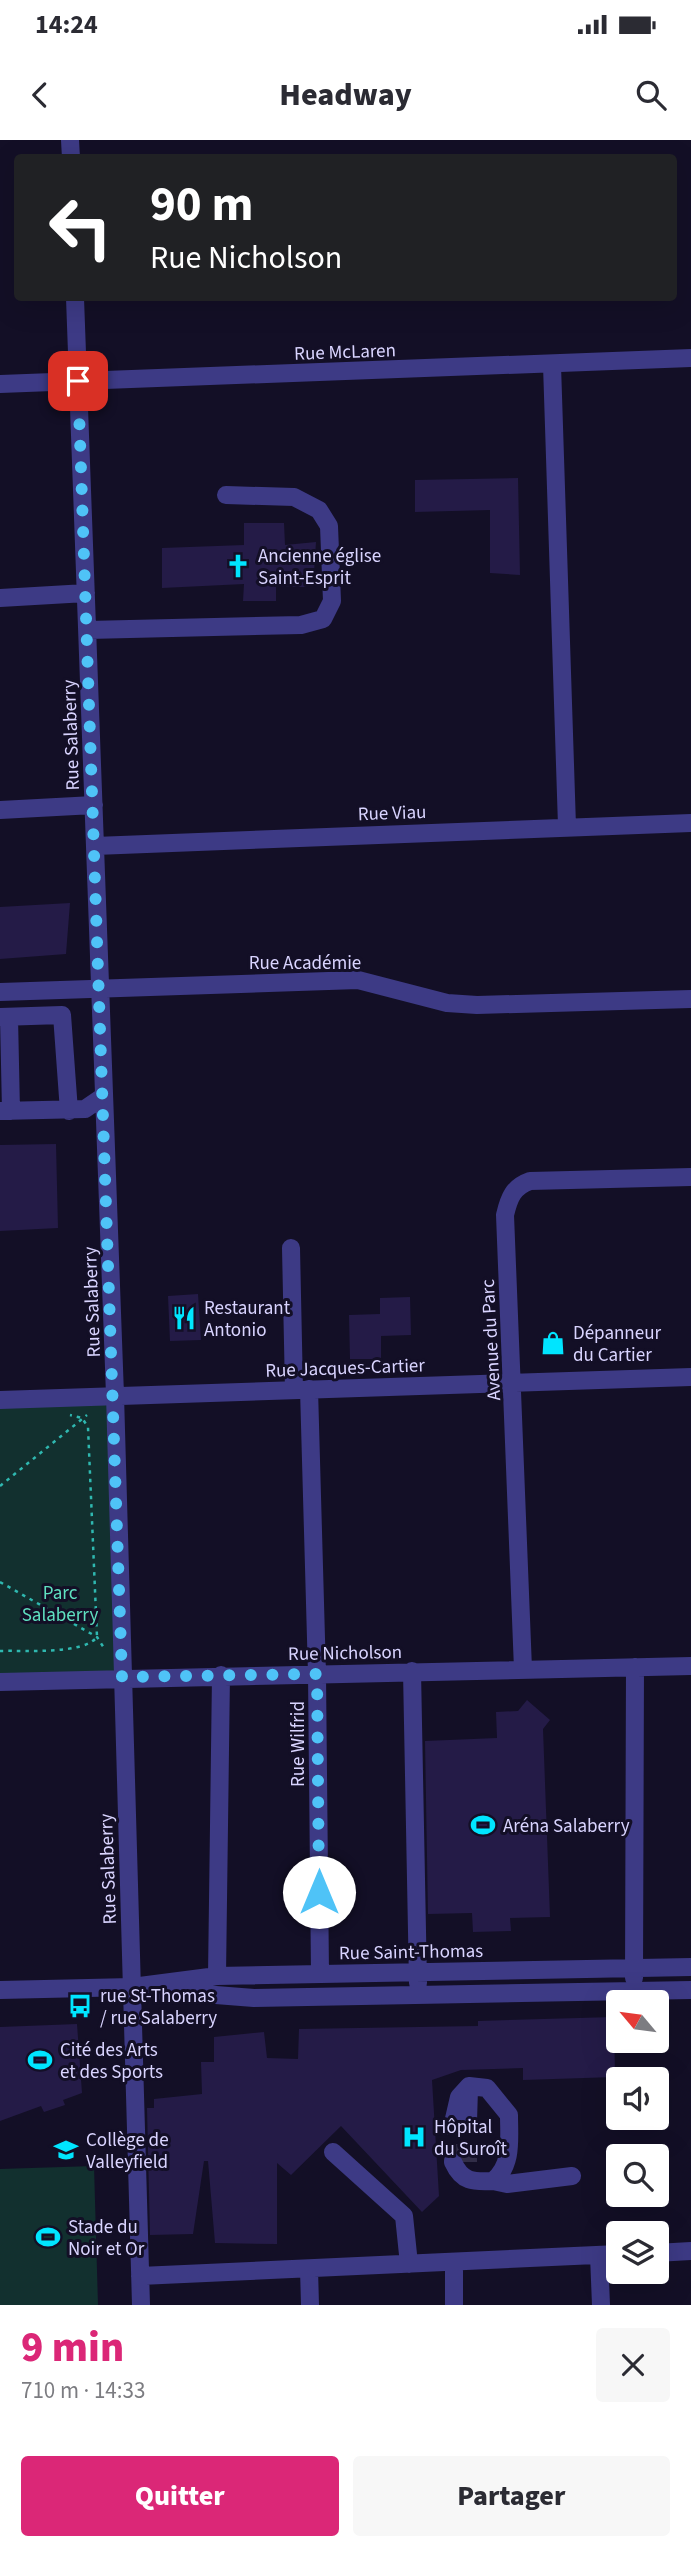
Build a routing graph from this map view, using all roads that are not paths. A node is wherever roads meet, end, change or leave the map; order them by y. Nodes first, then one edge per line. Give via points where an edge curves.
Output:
1 (75, 301) edge
2 (691, 358) edge
3 (552, 365) junction
4 (78, 381) junction
5 (0, 384) edge
6 (226, 495) dead end
7 (86, 593) junction
8 (0, 598) edge
9 (88, 630) junction
10 (94, 805) junction
11 (0, 810) edge
12 (691, 823) edge
13 (567, 826) junction
14 (95, 846) junction
15 (100, 988) junction
16 (0, 992) edge
17 (691, 999) edge
18 (5, 1017) edge
19 (104, 1096) junction
20 (5, 1111) edge
21 (69, 1111) junction
22 (105, 1128) junction
23 (691, 1177) edge
24 (291, 1248) dead end
25 (691, 1377) edge
26 (514, 1382) junction
27 (302, 1389) junction
28 (115, 1395) junction
29 (0, 1399) edge
30 (691, 1666) edge
31 (635, 1667) junction
32 (523, 1669) junction
33 (412, 1671) junction
34 (317, 1674) junction
35 (220, 1675) junction
36 (122, 1677) junction
37 (0, 1682) edge
38 (691, 1967) edge
39 (634, 1968) junction
40 (418, 1972) junction
41 (320, 1973) junction
42 (217, 1976) junction
43 (289, 1976) junction
44 (132, 1987) junction
45 (0, 1990) edge
46 (634, 1990) edge
47 (691, 1990) edge
48 (669, 1991) edge
49 (606, 1992) edge
50 (418, 1995) junction
51 (289, 1997) junction
52 (461, 2123) tunnel mouth
53 (333, 2152) dead end
54 (460, 2162) dead end
55 (571, 2171) dead end
56 (499, 2174) junction
57 (691, 2251) edge
58 (669, 2252) edge
59 (599, 2255) junction
60 (606, 2255) edge
61 (454, 2262) junction
62 (409, 2264) junction
63 (309, 2269) junction
64 (140, 2276) junction
65 (141, 2305) edge
66 (310, 2305) edge
67 (454, 2305) edge
68 (601, 2305) edge

1 - 4 street, Rue Salaberry
2 - 3 street, Rue McLaren
3 - 4 street, Rue McLaren
3 - 13 street
4 - 5 street, Rue McLaren
4 - 7 street, Rue Salaberry
6 - 9 street via 294,497 319,510 329,526 332,588 332,601 323,619 302,625
7 - 8 street
7 - 9 street, Rue Salaberry
9 - 10 street, Rue Salaberry
10 - 11 street
10 - 14 street, Rue Salaberry
12 - 13 street, Rue Viau
13 - 14 street, Rue Viau
14 - 15 street, Rue Salaberry
15 - 16 street, Rue Académie
15 - 17 street, Rue Académie via 358,980 447,1003 477,1005
15 - 19 street, Rue Salaberry
18 - 20 street
18 - 21 street via 62,1015
19 - 21 street via 85,1110
19 - 22 street, Rue Salaberry
20 - 21 street
21 - 22 street via 88,1115
22 - 28 street, Rue Salaberry
23 - 26 street, Avenue du Parc via 519,1185 505,1215
24 - 27 street, Rue Wilfrid
25 - 26 street, Rue Jacques-Cartier
26 - 27 street, Rue Jacques-Cartier
26 - 32 street, Avenue du Parc
27 - 28 street, Rue Jacques-Cartier
27 - 34 street, Rue Wilfrid
28 - 29 street, Rue Jacques-Cartier
28 - 36 street, Rue Salaberry
30 - 31 street, Rue Nicholson
31 - 32 street, Rue Nicholson
31 - 39 street
32 - 33 street, Rue Nicholson
33 - 34 street, Rue Nicholson
33 - 40 street
34 - 35 street, Rue Nicholson
34 - 41 street, Rue Wilfrid
35 - 36 street, Rue Nicholson
35 - 42 street
36 - 37 street, Rue Nicholson
36 - 44 street, Rue Salaberry
38 - 39 street, Rue Saint-Thomas
39 - 40 street, Rue Saint-Thomas
39 - 46 street
40 - 41 street, Rue Saint-Thomas
40 - 50 street
41 - 43 street, Rue Saint-Thomas
42 - 43 street, Rue Saint-Thomas
42 - 44 street, Rue Saint-Thomas
43 - 51 street
44 - 45 street, Rue Saint-Thomas
44 - 51 street, Rue Saint-Thomas via 178,1994
44 - 64 street, Rue Salaberry
47 - 48 street, Rue Saint-Thomas
49 - 50 street, Rue Saint-Thomas
50 - 51 street, Rue Saint-Thomas
52 - 56 street via 459,2098 469,2086 486,2088 509,2115 509,2154
53 - 62 street via 404,2216
54 - 56 street via 457,2172 470,2182
55 - 56 street via 506,2184
57 - 58 street
59 - 60 street
59 - 61 street
59 - 68 street
61 - 62 street
61 - 67 street
62 - 63 street
63 - 64 street
63 - 66 street
64 - 65 street, Rue Salaberry

